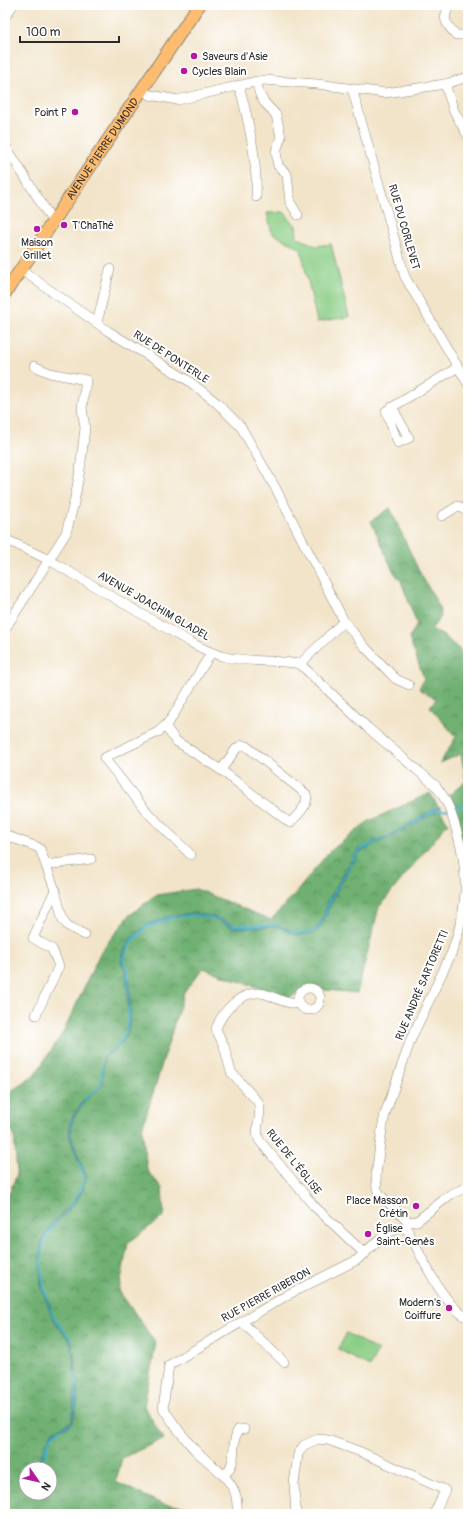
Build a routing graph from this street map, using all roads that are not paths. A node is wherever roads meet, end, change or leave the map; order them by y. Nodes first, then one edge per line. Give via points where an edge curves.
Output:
1 (13, 5) edge
2 (199, 5) edge
3 (450, 5) edge
4 (5, 17) edge
5 (468, 35) edge
6 (468, 77) edge
7 (256, 81) junction
8 (445, 84) junction
9 (239, 85) junction
10 (352, 88) junction
11 (142, 90) junction
12 (468, 136) edge
13 (5, 145) edge
14 (256, 197) dead end
15 (298, 214) dead end
16 (53, 222) junction
17 (110, 269) dead end
18 (20, 270) junction
19 (5, 293) edge
20 (97, 323) junction
21 (34, 366) dead end
22 (458, 367) junction
23 (468, 384) edge
24 (392, 407) dead end
25 (468, 512) edge
26 (442, 516) dead end
27 (5, 539) edge
28 (49, 560) junction
29 (344, 621) junction
30 (7, 623) edge
31 (210, 653) junction
32 (300, 664) junction
33 (409, 685) dead end
34 (165, 726) junction
35 (221, 770) junction
36 (5, 837) edge
37 (191, 855) dead end
38 (91, 860) dead end
39 (46, 865) junction
40 (467, 883) edge
41 (55, 890) junction
42 (468, 913) edge
43 (461, 924) junction
44 (85, 935) dead end
45 (298, 1004) dead end
46 (36, 1016) dead end
47 (468, 1187) edge
48 (408, 1225) junction
49 (365, 1254) junction
50 (468, 1318) edge
51 (242, 1322) junction
52 (284, 1362) dead end
53 (244, 1429) dead end
54 (224, 1476) junction
55 (238, 1514) edge
56 (296, 1514) edge
57 (434, 1514) edge

1 - 4 street
2 - 11 main road, AVENUE PIERRE DUMOND
3 - 5 street via 446,12 446,24 456,35
6 - 8 street
7 - 9 street
7 - 10 street
7 - 15 street via 264,102 276,115 281,137 276,151 278,166 287,174 290,202
8 - 10 street via 385,93
8 - 12 street via 454,110
9 - 11 street via 178,100 150,95
9 - 14 street via 247,116 257,183
10 - 22 street, RUE DU CORLEVET via 405,277
11 - 16 main road, AVENUE PIERRE DUMOND
13 - 16 street
16 - 18 main road, AVENUE PIERRE DUMOND
17 - 20 street
18 - 19 main road, AVENUE PIERRE DUMOND
18 - 20 street, RUE DE PONTERLE
20 - 29 street, RUE DE PONTERLE via 189,381 217,403 241,428 276,489
21 - 28 street via 50,373 86,380 82,408 85,428 74,503 66,533
22 - 23 street, RUE DU CORLEVET
22 - 24 street
25 - 26 street via 458,506
27 - 28 street, AVENUE JOACHIM GLADEL
28 - 30 street
28 - 31 street, AVENUE JOACHIM GLADEL
29 - 32 street
29 - 33 street, RUE DE PONTERLE via 388,672
31 - 32 street, AVENUE JOACHIM GLADEL via 231,658
31 - 34 street
32 - 40 street, RUE ANDRÉ SARTORETTI via 368,728 436,786 445,797 452,811
34 - 35 street via 176,741
34 - 37 street via 158,732 104,758 147,812
35 - 35 street via 290,823 308,799 306,794 246,746 242,745 236,749
36 - 39 street via 37,847
38 - 39 street
39 - 41 street
40 - 43 street, RUE ANDRÉ SARTORETTI
41 - 44 street via 63,920 68,926
41 - 46 street via 33,938 52,950 59,966
42 - 43 street via 467,919
43 - 48 street, RUE ANDRÉ SARTORETTI via 452,952 411,1039 382,1129 376,1175 377,1189
45 - 49 street, RUE DE L'ÉGLISE via 288,1004 264,994 248,994 233,1003 219,1020 216,1030 224,1046 231,1072 260,1107 256,1133 259,1140 314,1206
47 - 48 street, RUE PIERRE RIBERON via 451,1194 418,1221
48 - 49 street, RUE PIERRE RIBERON via 386,1233
48 - 50 street, RUE ANDRÉ SARTORETTI via 443,1294
49 - 51 street, RUE PIERRE RIBERON
51 - 52 street
51 - 54 street, RUE PIERRE RIBERON via 169,1365 163,1408 196,1451
53 - 54 street via 238,1430 235,1436 234,1460
54 - 55 street via 236,1496
56 - 57 street via 294,1484 298,1454 304,1445 318,1439 361,1452 445,1490

